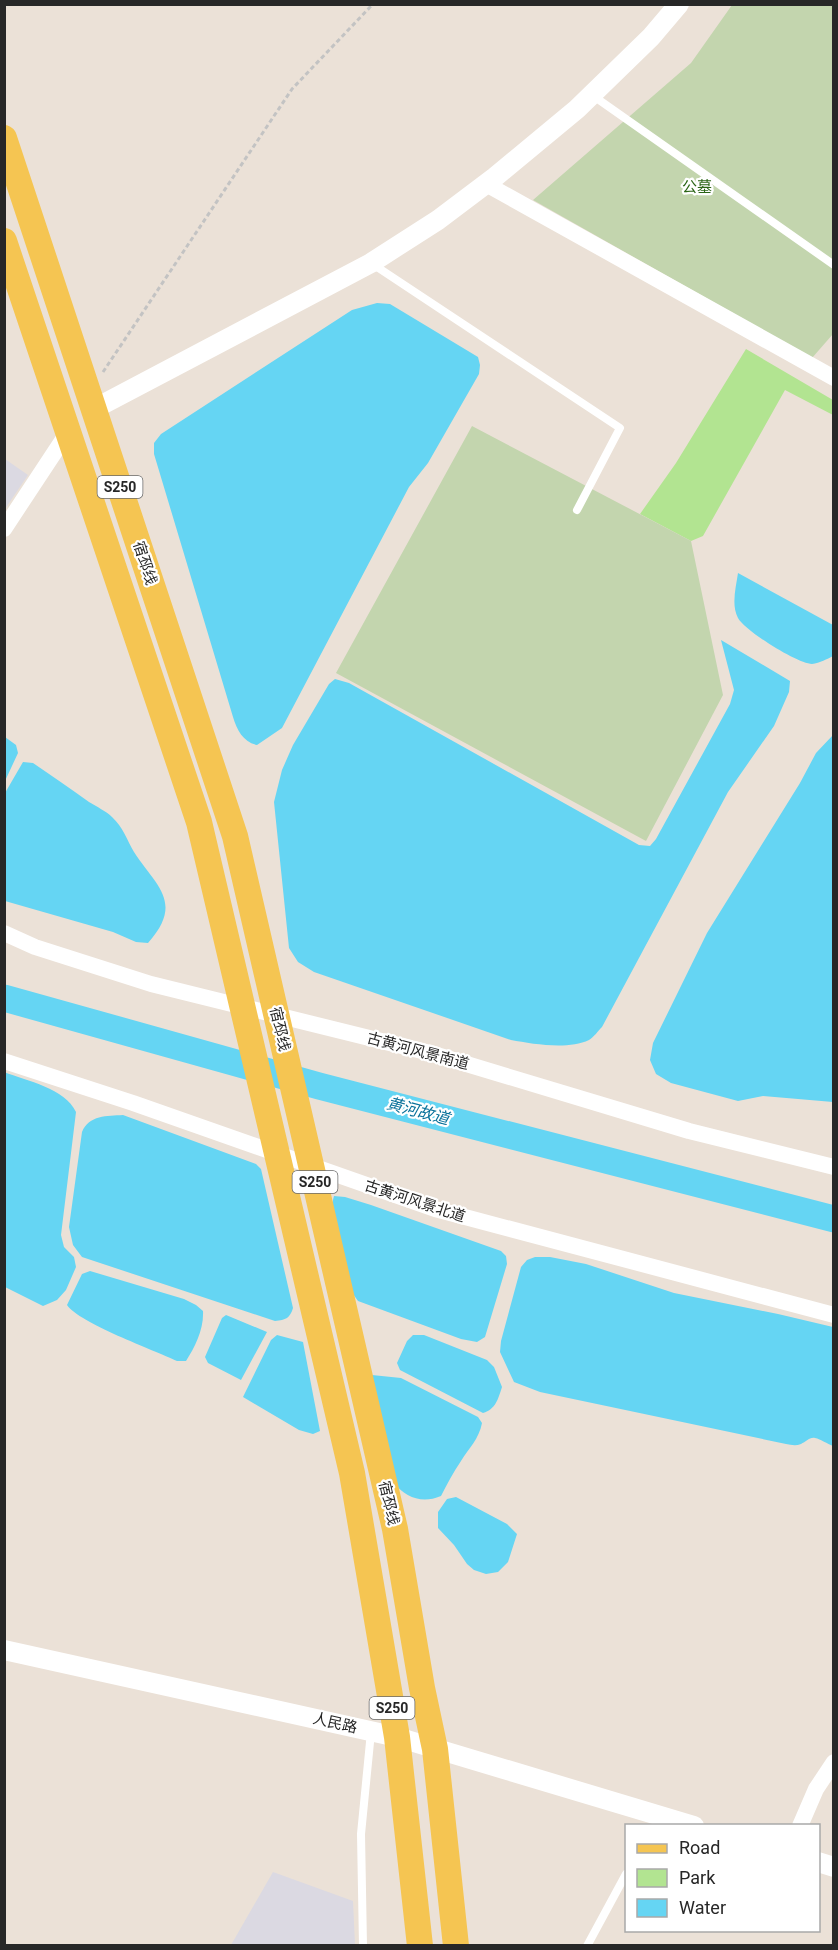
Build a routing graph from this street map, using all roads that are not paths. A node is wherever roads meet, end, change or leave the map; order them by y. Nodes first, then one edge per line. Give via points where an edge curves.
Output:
1 (679, 4) edge
2 (592, 95) junction
3 (4, 138) edge
4 (486, 184) junction
5 (4, 241) edge
6 (371, 263) junction
7 (834, 265) edge
8 (834, 378) edge
9 (91, 401) junction
10 (68, 432) junction
11 (577, 510) dead end
12 (4, 529) edge
13 (4, 933) edge
14 (4, 1060) edge
15 (834, 1167) edge
16 (834, 1316) edge
17 (4, 1650) edge
18 (371, 1731) junction
19 (397, 1737) junction
20 (435, 1749) junction
21 (834, 1762) edge
22 (685, 1824) edge
23 (801, 1824) edge
24 (625, 1878) edge
25 (363, 1946) edge
26 (420, 1946) edge
27 (456, 1946) edge
28 (587, 1946) edge

1 - 2 street
2 - 4 street
2 - 7 lane
3 - 9 main road, 宿邳线 / S250
4 - 6 street
4 - 8 street
5 - 10 main road, 宿邳线 / S250
6 - 9 street
6 - 11 lane via 620,428
9 - 20 main road, 宿邳线 / S250 via 236,836 395,1529
10 - 12 street
10 - 19 main road, 宿邳线 / S250 via 199,822 352,1473
13 - 15 street, 古黄河风景南道 via 35,947 151,984 430,1053 689,1131
14 - 16 street, 古黄河风景北道 via 435,1209
17 - 18 street, 人民路
18 - 19 street, 人民路
18 - 25 lane via 361,1834
19 - 20 street, 人民路
19 - 26 main road, 宿邳线 / S250
20 - 22 street, 人民路
20 - 27 main road, 宿邳线 / S250
21 - 23 street via 816,1789
24 - 28 lane

